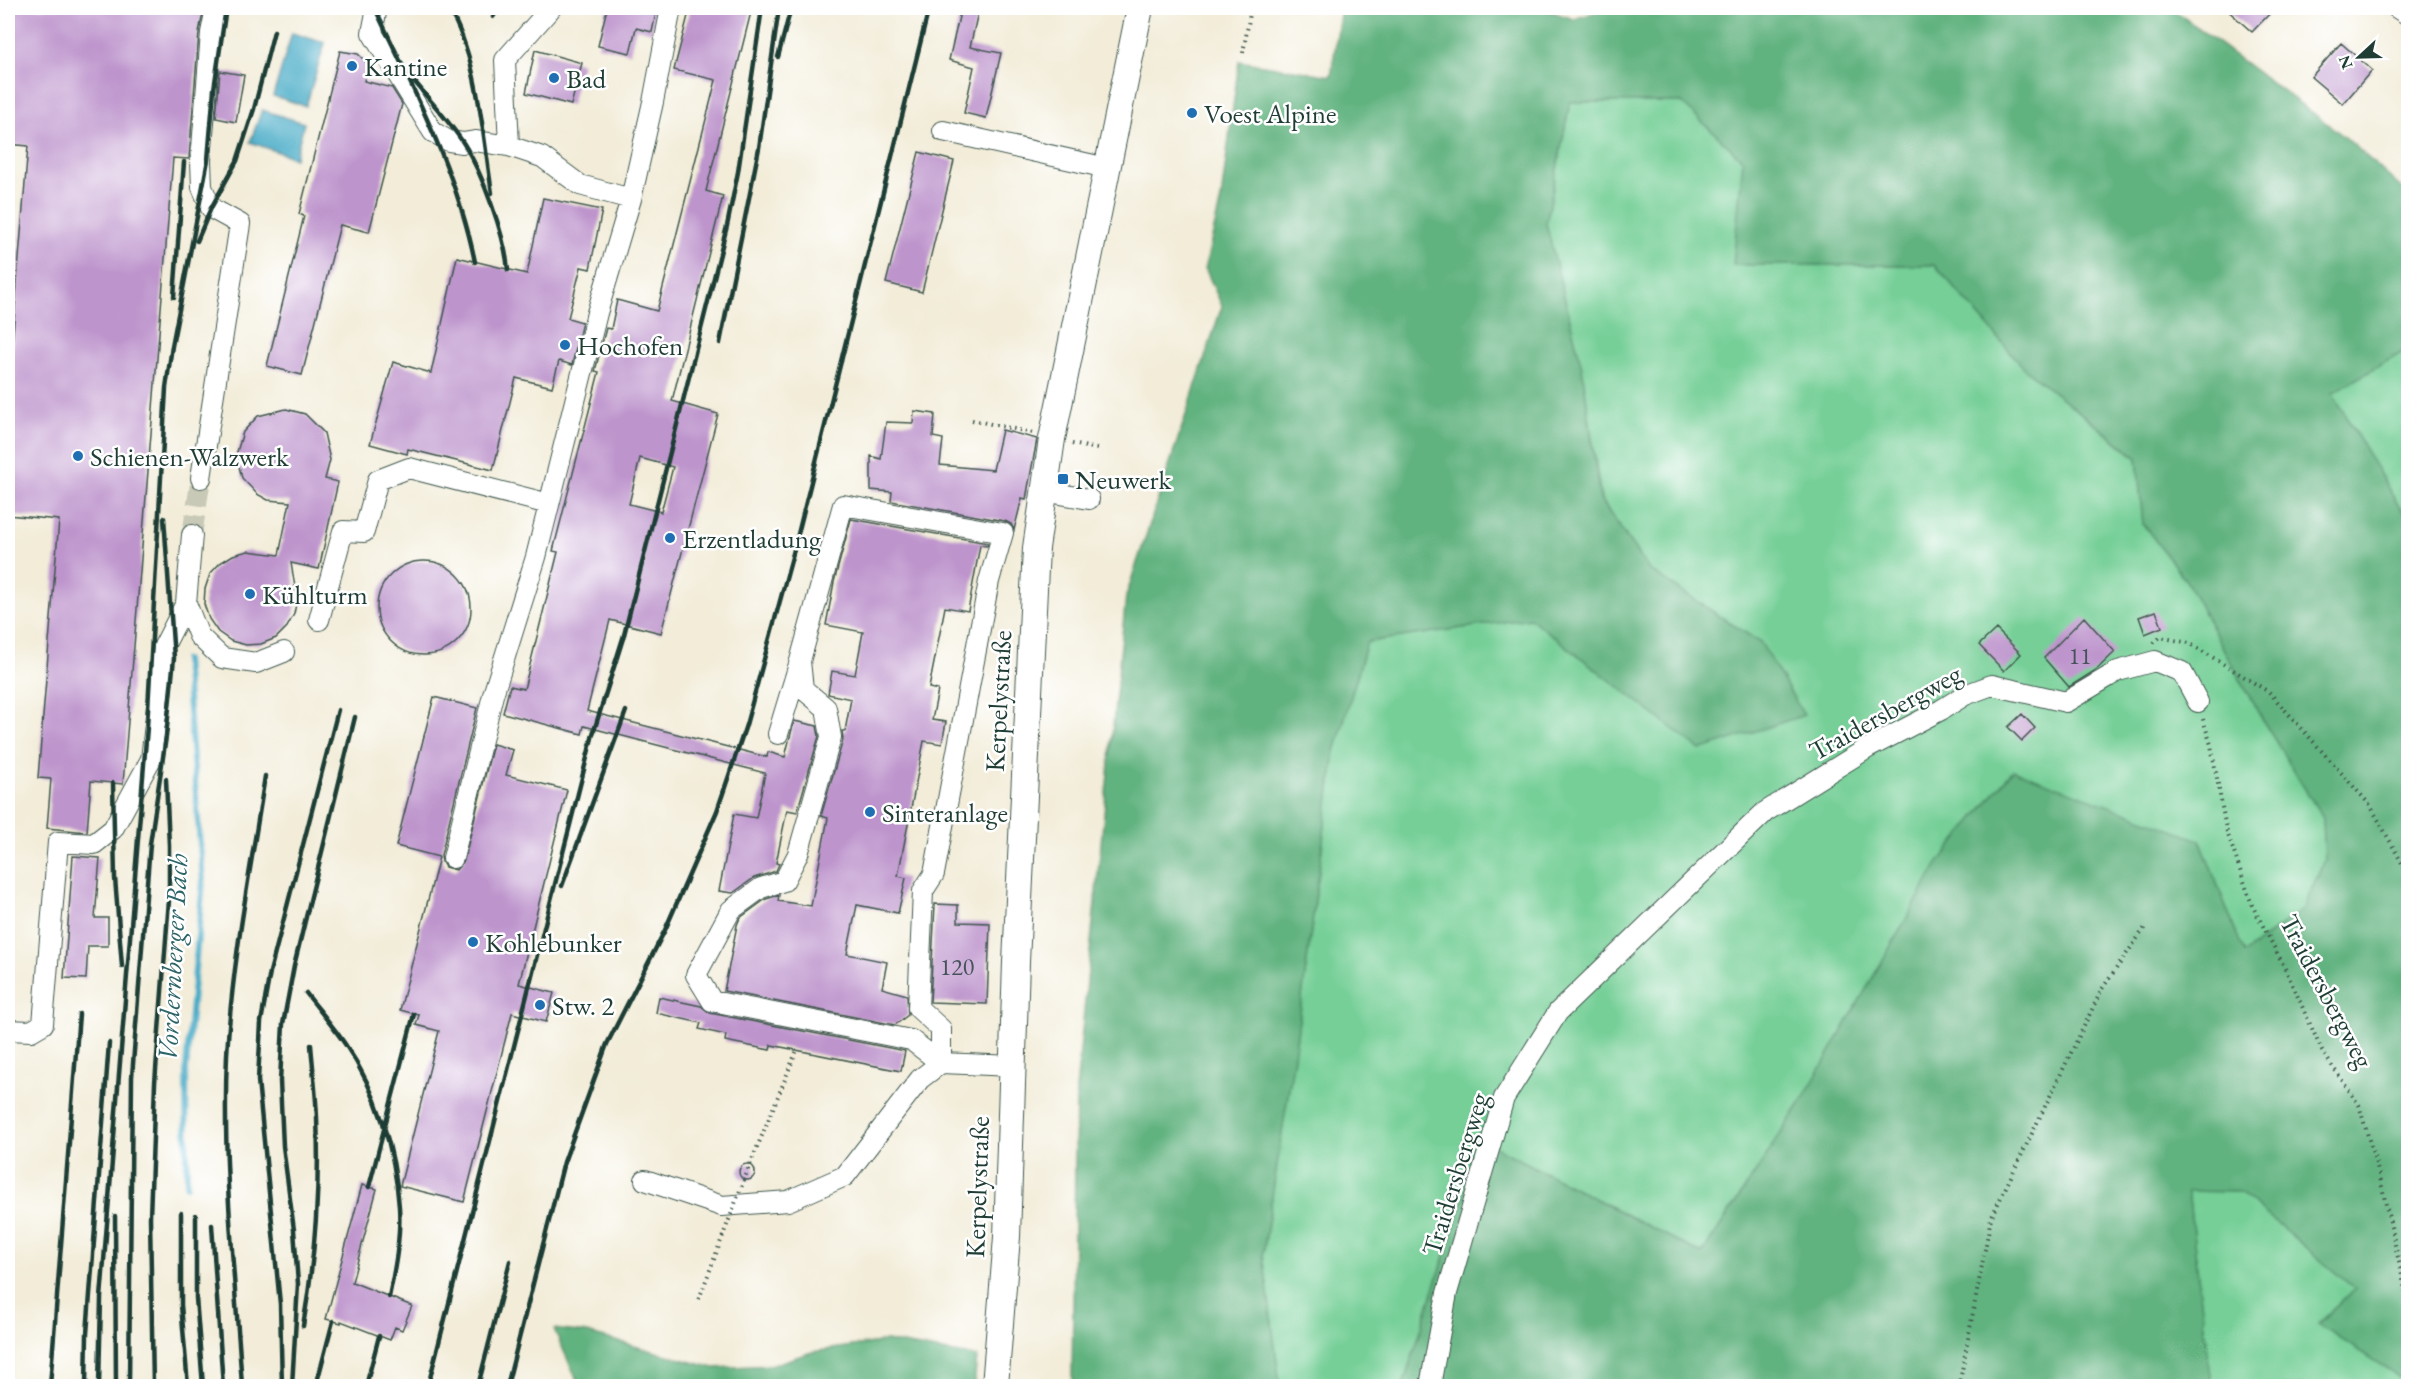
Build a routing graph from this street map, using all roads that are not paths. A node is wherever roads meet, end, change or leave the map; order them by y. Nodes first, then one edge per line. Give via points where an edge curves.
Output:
1 (216, 8) edge
2 (377, 8) edge
3 (551, 8) edge
4 (671, 8) edge
5 (1140, 8) edge
6 (943, 130) dead end
7 (509, 146) junction
8 (1107, 168) junction
9 (631, 199) junction
10 (201, 478) tunnel mouth
11 (1043, 491) junction
12 (1089, 499) dead end
13 (549, 504) junction
14 (192, 535) tunnel mouth
15 (186, 603) junction
16 (319, 620) dead end
17 (284, 652) dead end
18 (800, 660) junction
19 (2198, 702) road end
20 (778, 734) dead end
21 (453, 858) dead end
22 (8, 1030) edge
23 (941, 1063) junction
24 (1014, 1066) junction
25 (645, 1180) dead end
26 (995, 1381) edge
27 (1430, 1386) edge

1 - 10 street via 211,33 202,187 211,208 240,224
2 - 7 street via 372,33 433,132 449,141
3 - 7 street via 505,60
4 - 9 street
5 - 8 main road, Kerpelystraße
6 - 8 street
7 - 9 street via 542,157 580,185
8 - 11 main road, Kerpelystraße
9 - 13 street via 597,313
11 - 12 street
11 - 24 main road, Kerpelystraße via 1029,658
13 - 16 street via 409,468 378,480 364,532 343,531
13 - 21 street via 493,695
14 - 15 street
15 - 17 street via 199,636 222,658 256,663
15 - 22 street via 164,646 151,759 113,829 94,844 58,842 43,1024 31,1031
18 - 20 street
18 - 23 street via 802,689 826,708 831,737 798,854 784,880 761,888 731,910 696,975 712,1001 911,1040
18 - 23 street via 843,505 1003,533 989,581 934,874 923,891 918,1008 941,1029
19 - 27 street, Traidersbergweg via 2182,672 2155,661 2118,671 2066,702 1992,685 1965,695 1868,748 1765,812 1558,1012 1503,1098 1447,1293
23 - 24 street
23 - 25 street via 920,1079 845,1176 788,1201 722,1206
24 - 26 main road, Kerpelystraße via 1007,1237

